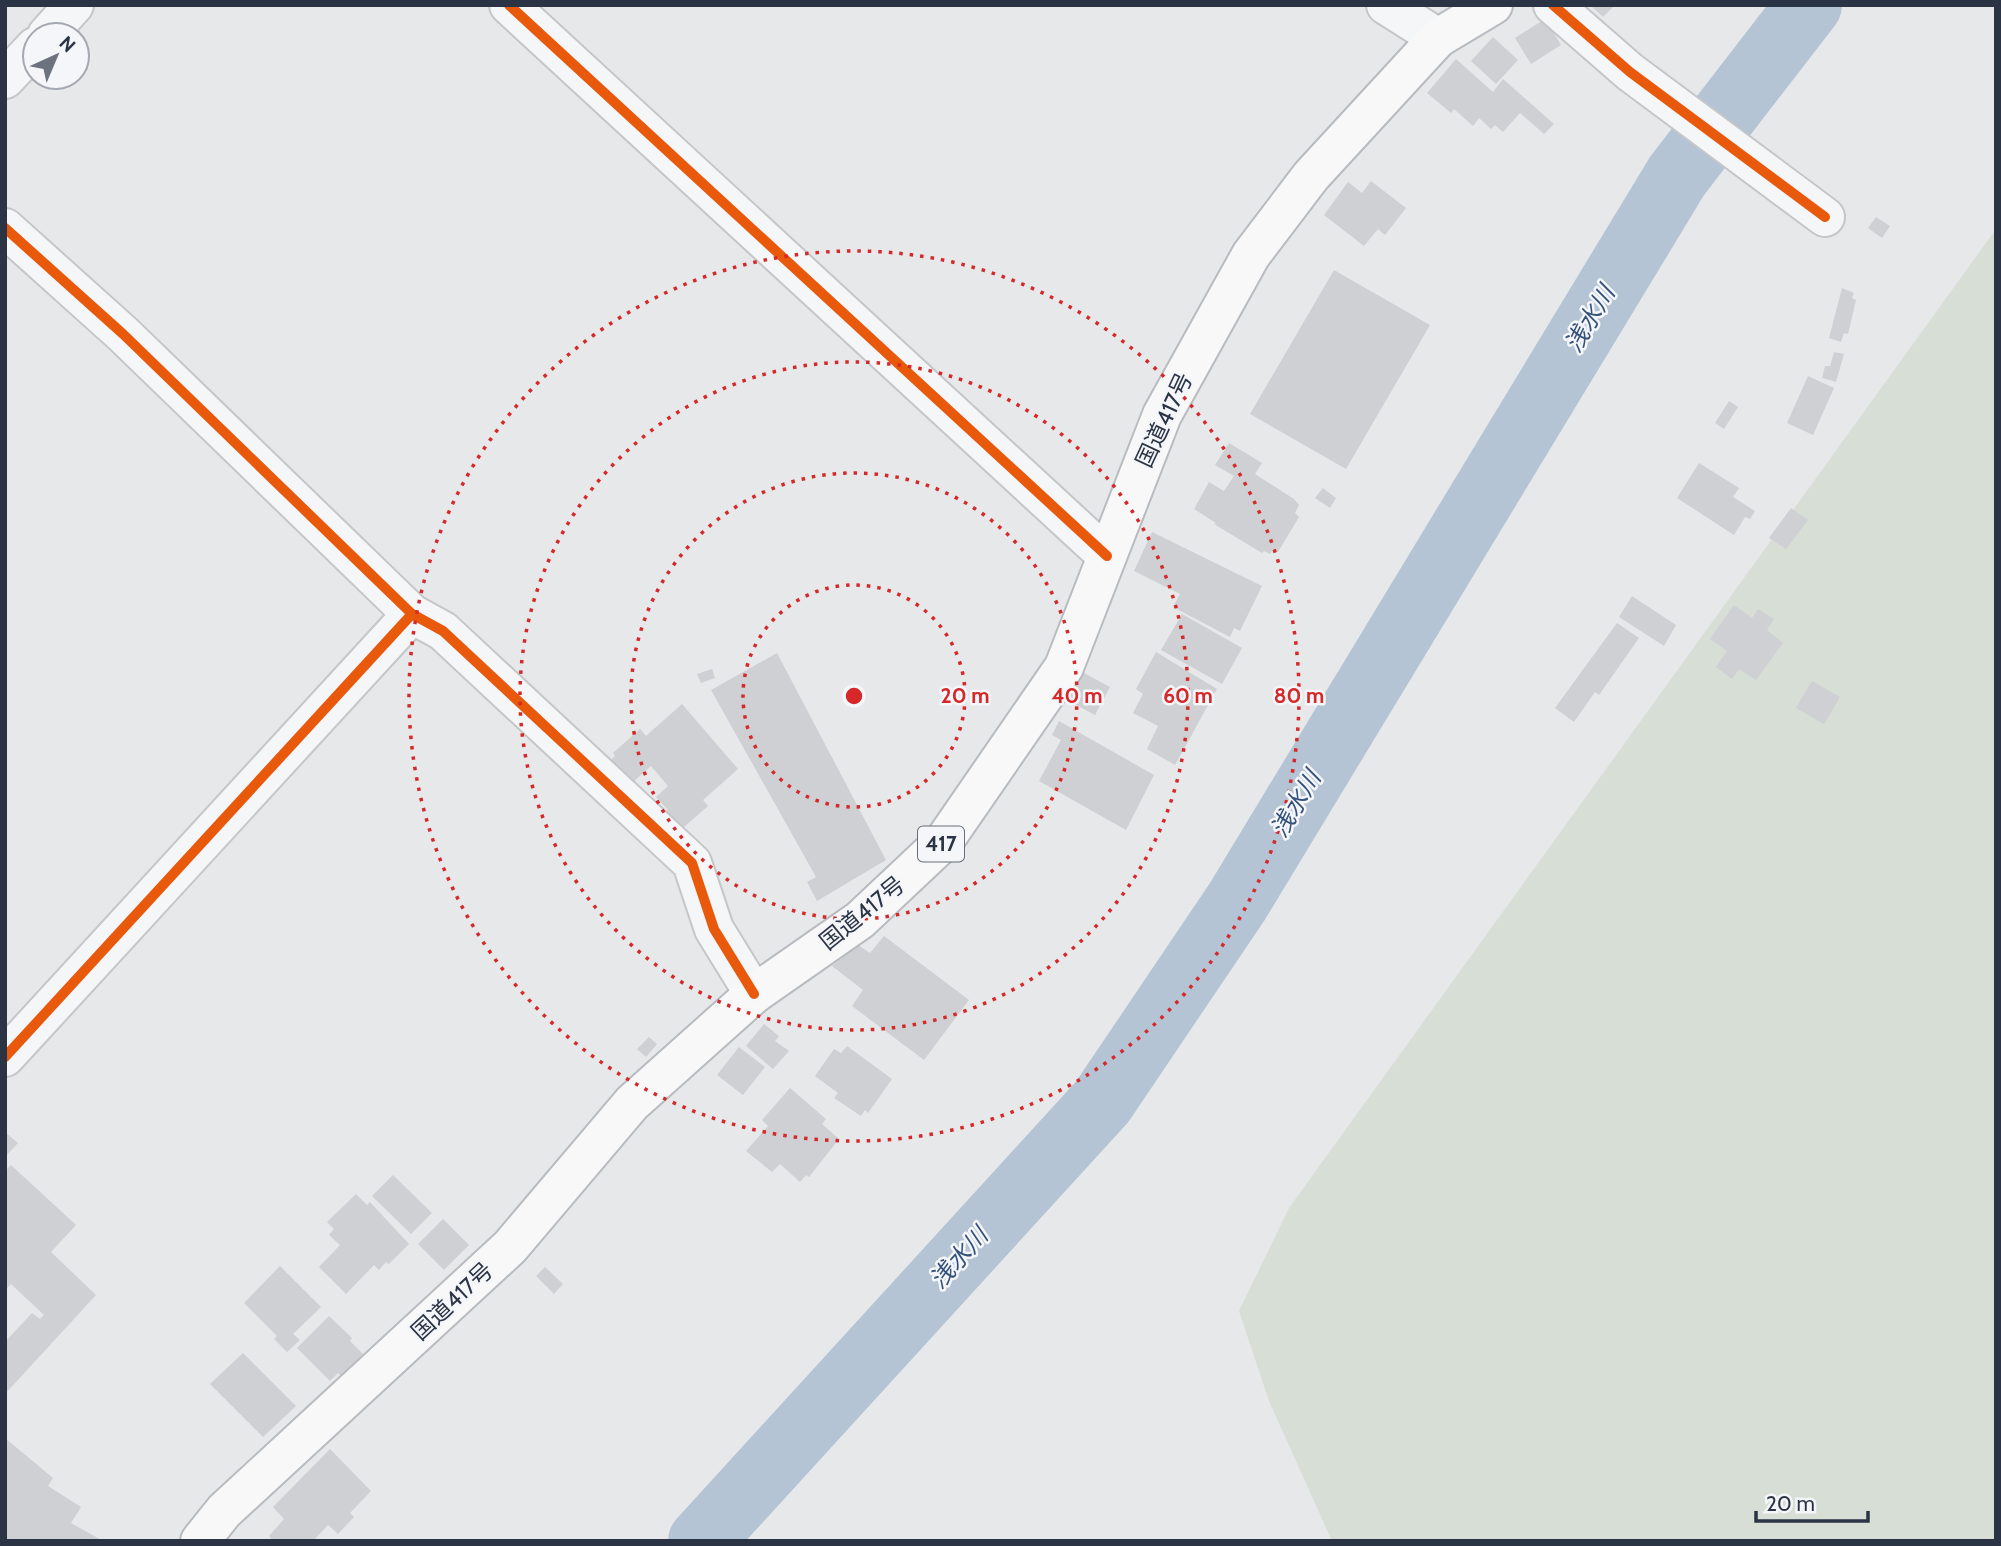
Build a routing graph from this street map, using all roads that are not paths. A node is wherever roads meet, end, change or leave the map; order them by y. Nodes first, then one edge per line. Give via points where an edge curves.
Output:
1 (74, 5) edge
2 (509, 5) edge
3 (1386, 5) edge
4 (1493, 5) edge
5 (1553, 5) edge
6 (60, 21) edge
7 (1438, 38) junction
8 (21, 62) edge
9 (5, 79) edge
10 (1825, 217) dead end
11 (5, 228) edge
12 (1107, 556) junction
13 (412, 614) junction
14 (754, 994) junction
15 (5, 1057) edge
16 (200, 1541) edge

1 - 6 street
2 - 12 street
3 - 7 street
4 - 7 highway, 国道417号 / 417
5 - 10 street via 1630,72
7 - 12 highway, 国道417号 / 417 via 1311,176 1251,255 1162,415
8 - 9 street
11 - 13 street via 122,334
12 - 14 highway, 国道417号 / 417 via 1064,667 944,841 860,920
13 - 14 street via 443,631 692,863 714,929
13 - 15 street
14 - 16 highway, 国道417号 / 417 via 632,1103 510,1247 224,1511

